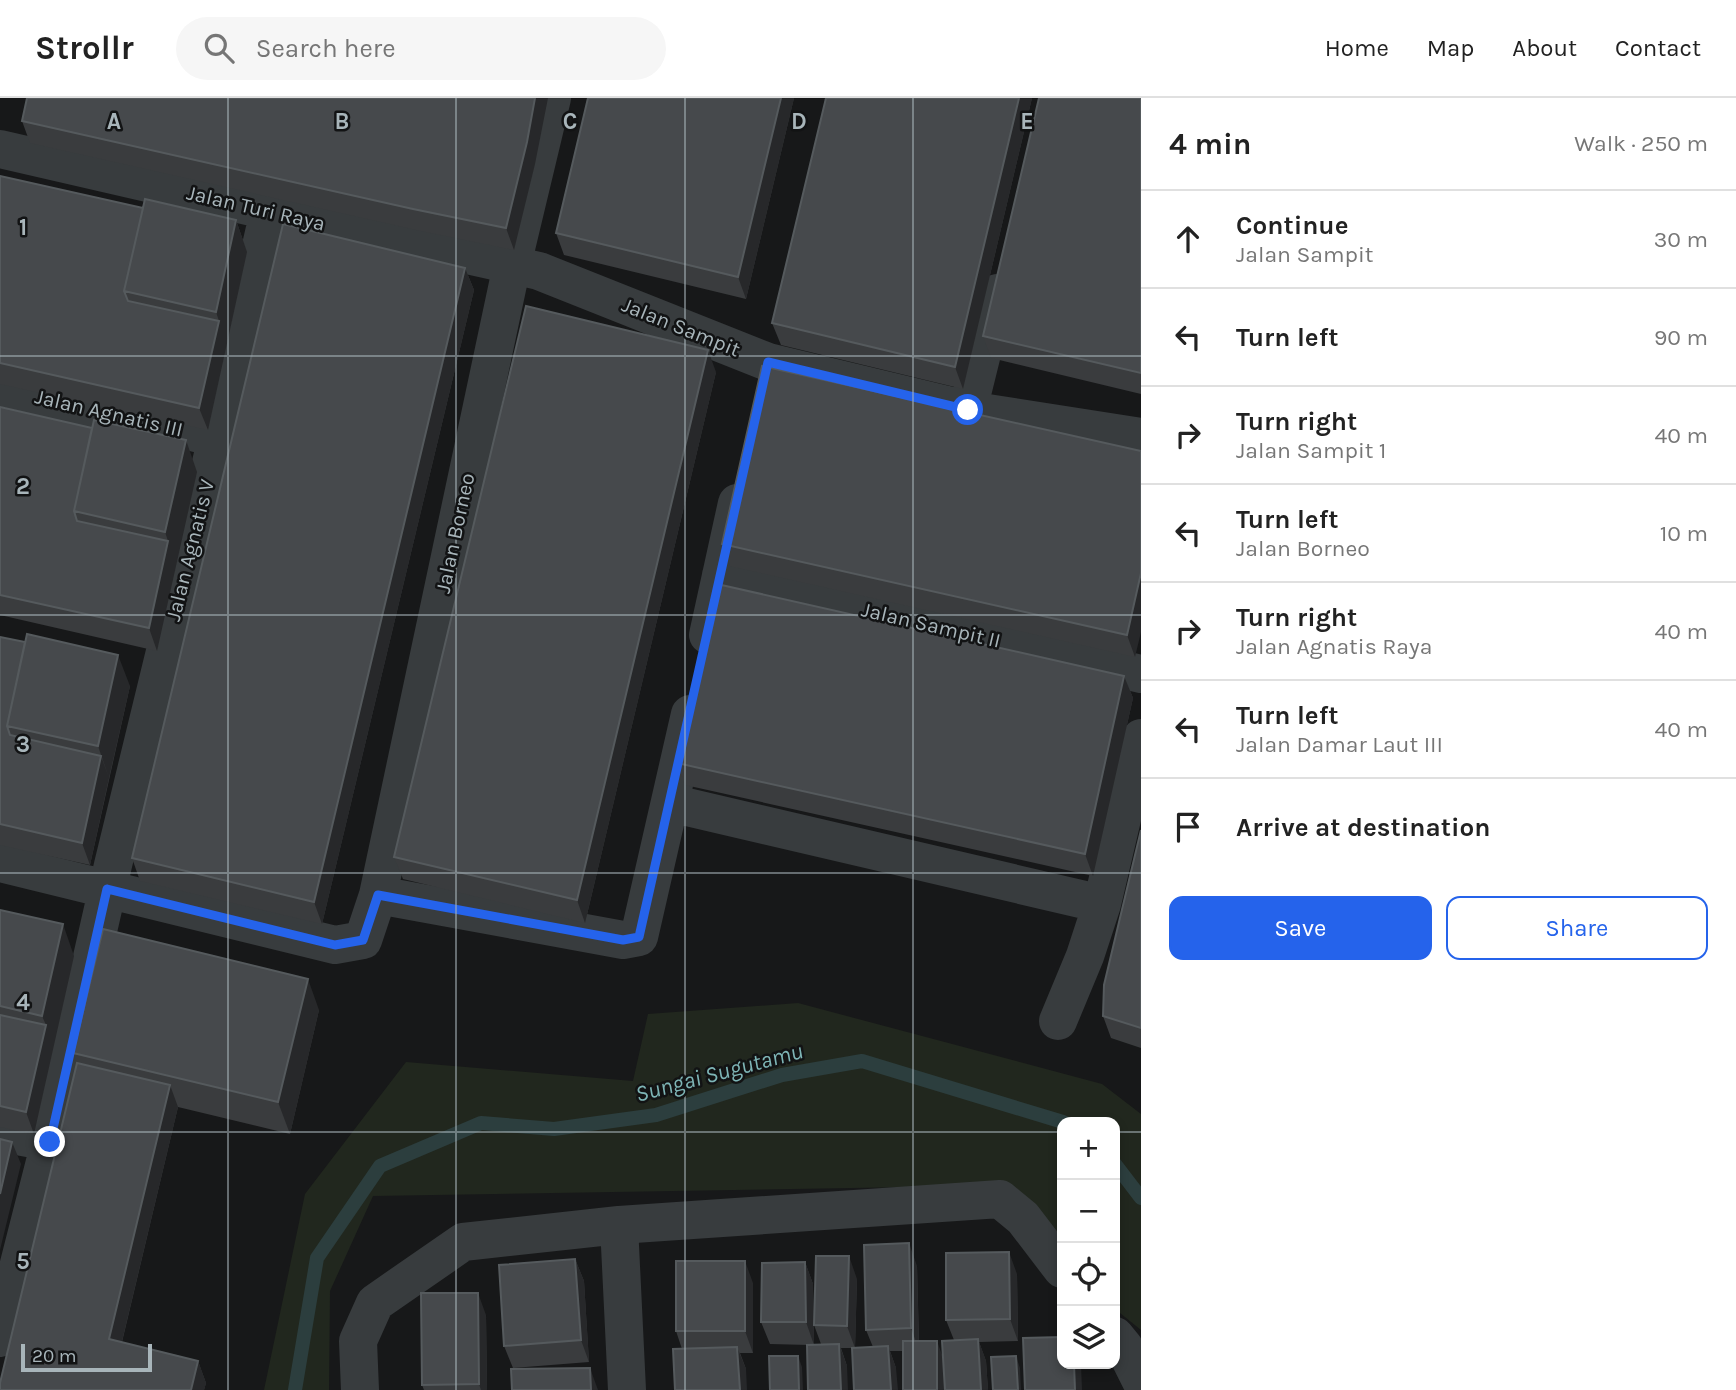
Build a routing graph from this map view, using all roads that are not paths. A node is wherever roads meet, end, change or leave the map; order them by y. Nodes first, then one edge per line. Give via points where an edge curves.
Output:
1 (552, 98) edge
2 (0, 149) edge
3 (268, 211) junction
4 (1006, 261) edge
5 (512, 265) junction
6 (777, 322) edge
7 (765, 375) junction
8 (0, 387) edge
9 (968, 410) junction
10 (1141, 437) edge
11 (217, 438) junction
12 (744, 469) edge
13 (721, 575) junction
14 (127, 642) edge
15 (165, 652) junction
16 (1141, 674) edge
17 (1141, 738) edge
18 (670, 803) junction
19 (0, 863) edge
20 (107, 889) junction
21 (378, 895) junction
22 (1102, 904) junction
23 (1058, 1021) dead end
24 (0, 1133) edge
25 (50, 1142) junction
26 (620, 1225) junction
27 (1057, 1262) edge
28 (0, 1338) edge
29 (1120, 1343) edge
30 (1120, 1366) edge
31 (1141, 1381) edge
32 (360, 1390) edge
33 (627, 1390) edge
34 (1121, 1390) edge

1 - 5 street, Jalan Borneo
2 - 3 street, Jalan Turi Raya
3 - 5 street, Jalan Turi Raya
3 - 11 street, Jalan Agnatis V
4 - 9 street
5 - 7 street, Jalan Sampit via 539,271
5 - 21 street, Jalan Borneo
6 - 7 street
7 - 9 street, Jalan Sampit
8 - 11 street, Jalan Agnatis III
9 - 10 street, Jalan Sampit
11 - 15 street, Jalan Agnatis V
12 - 13 street
13 - 16 street, Jalan Sampit II
13 - 18 street
14 - 15 street
15 - 20 street, Jalan Agnatis V
17 - 22 street
18 - 21 street via 639,937 623,940
18 - 22 street
19 - 20 street
20 - 21 street, Jalan Borneo via 335,945 363,940
20 - 25 street, Jalan Agnatis V
22 - 23 street
24 - 25 street
25 - 28 street, Jalan Agnatis V
26 - 27 street via 1000,1199 1023,1218
26 - 32 street via 463,1242 375,1303 358,1341
26 - 33 street
29 - 31 street
30 - 34 street

